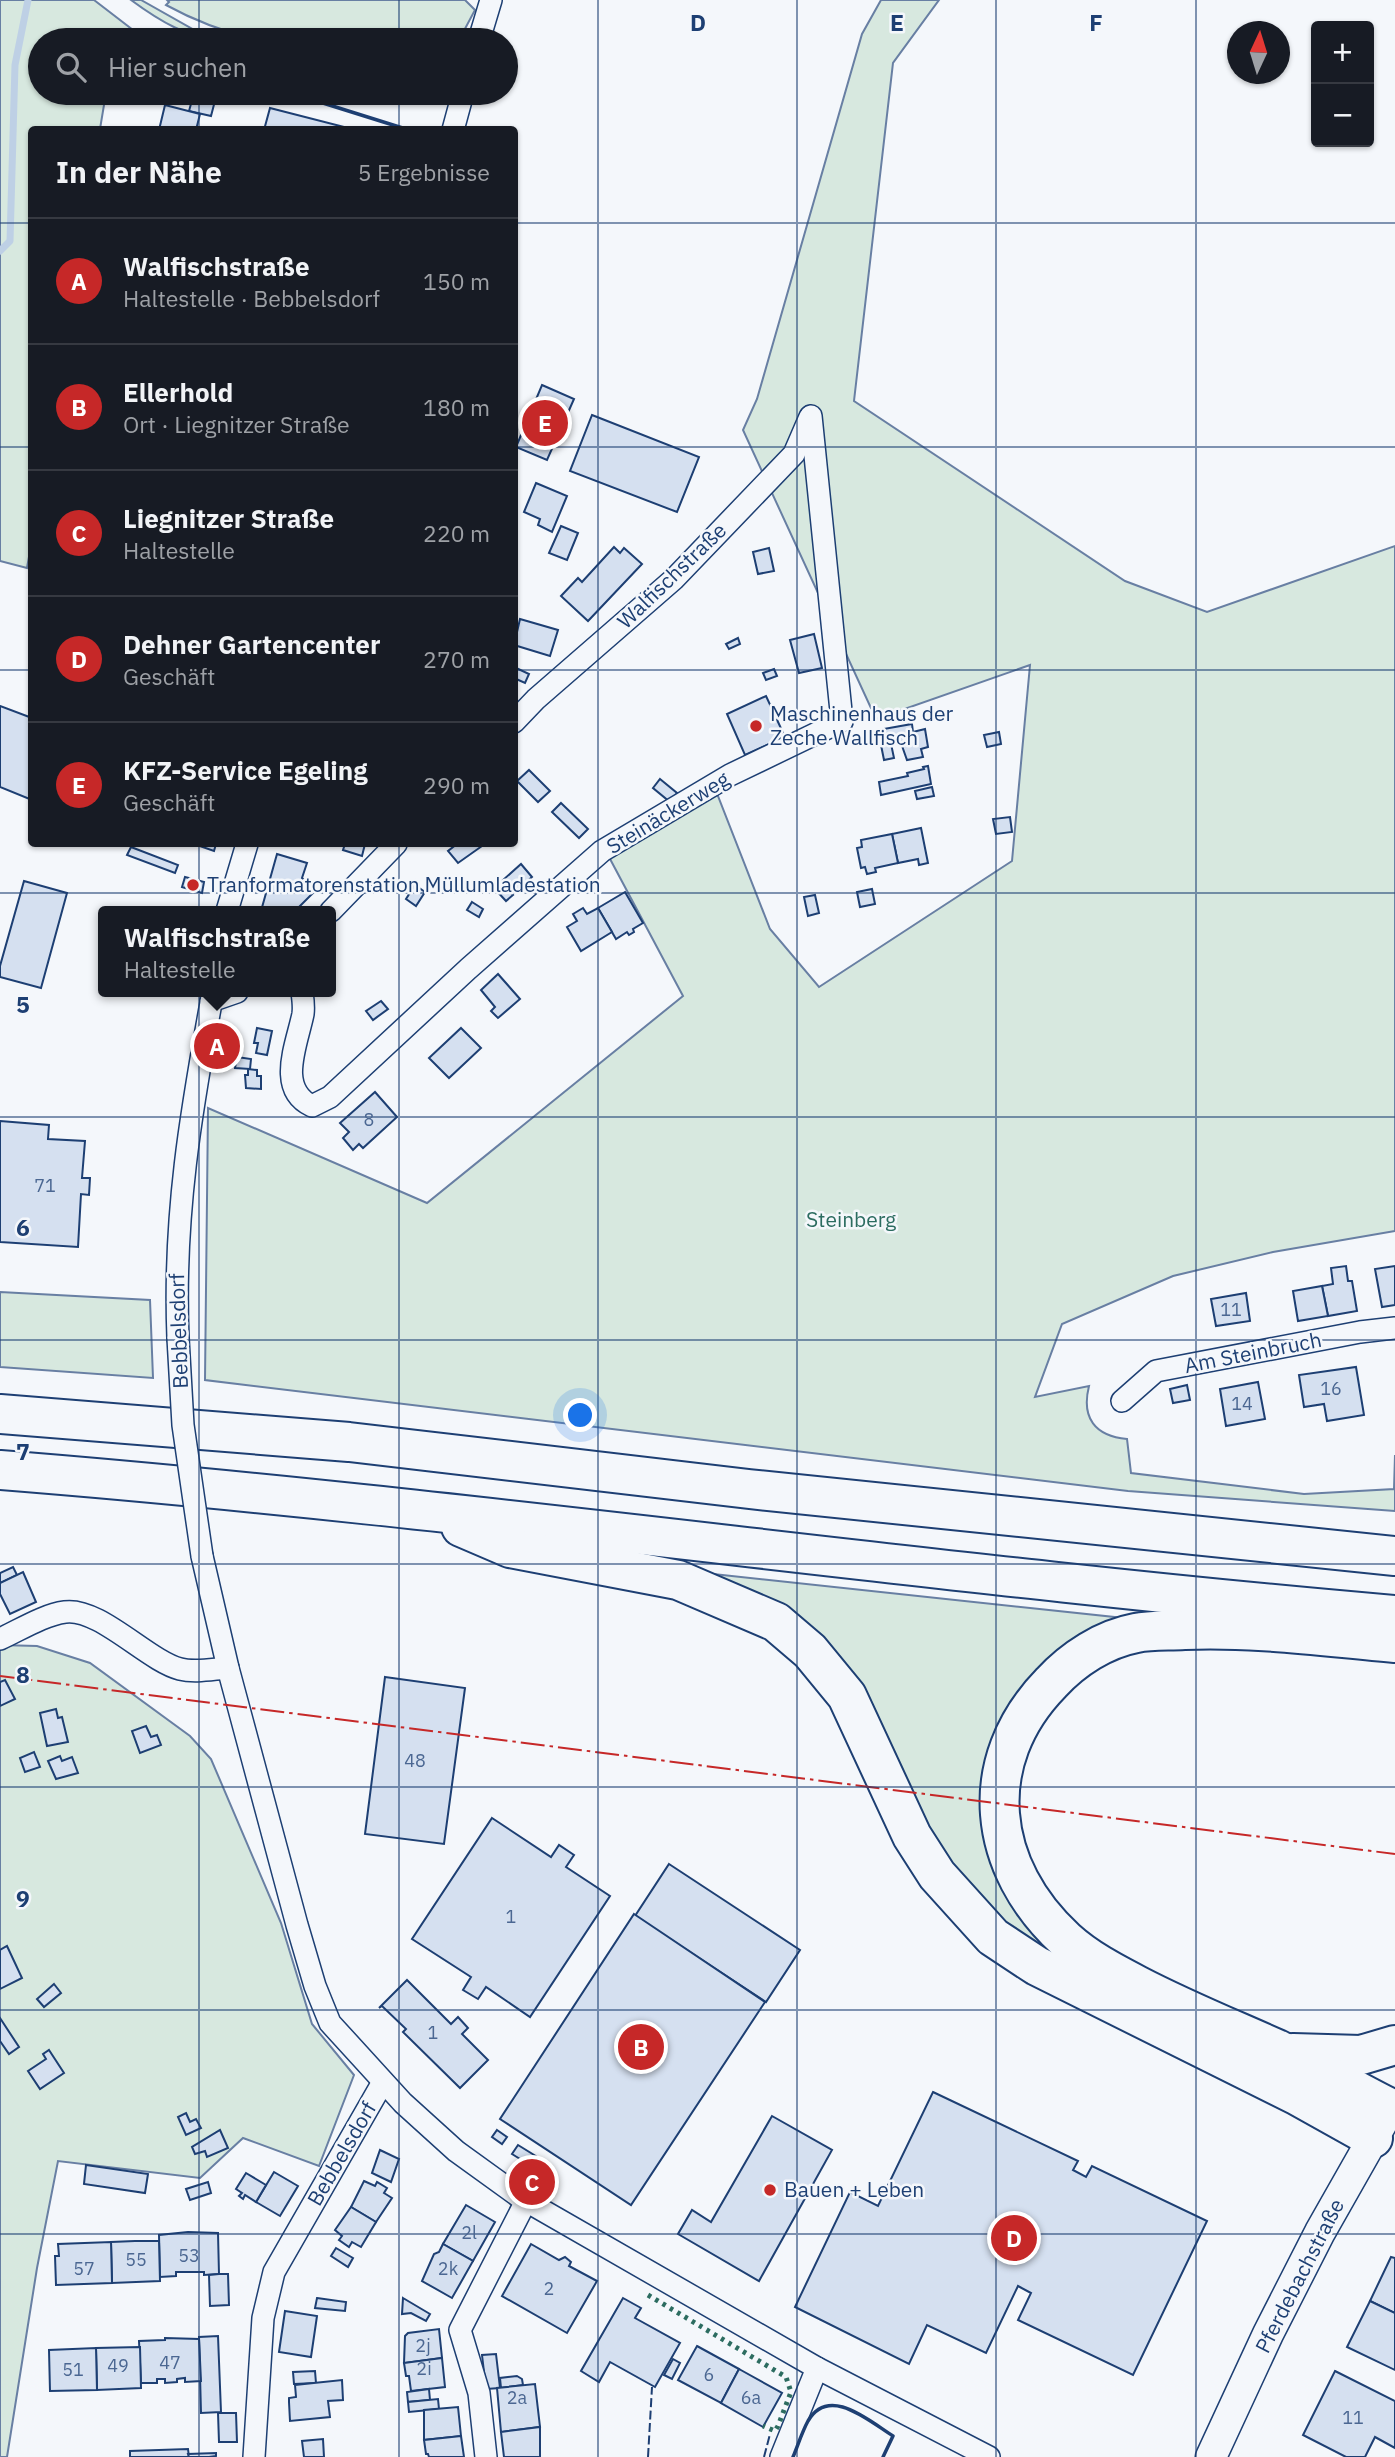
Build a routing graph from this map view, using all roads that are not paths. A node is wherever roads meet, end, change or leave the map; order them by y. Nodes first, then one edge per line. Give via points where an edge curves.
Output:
1 (491, 0) edge
2 (483, 28) edge
3 (460, 105) edge
4 (454, 126) edge
5 (811, 415) joint
6 (518, 718) edge
7 (246, 847) edge
8 (393, 847) edge
9 (228, 906) edge
10 (336, 906) edge
11 (212, 997) edge
12 (303, 997) edge
13 (1395, 1328) edge
14 (1122, 1401) dead end
15 (0, 1414) edge
16 (0, 1470) edge
17 (426, 1512) junction
18 (1395, 1556) edge
19 (1395, 1615) edge
20 (0, 1639) edge
21 (1395, 1643) edge
22 (228, 1668) junction
23 (1395, 2045) edge
24 (1280, 2051) junction
25 (383, 2082) junction
26 (1386, 2115) edge
27 (526, 2201) junction
28 (817, 2368) junction
29 (254, 2457) edge
30 (486, 2457) edge
31 (781, 2457) edge
32 (989, 2457) edge
33 (1211, 2457) edge

1 - 2 street
3 - 4 street
5 - 6 street, Walfischstraße via 794,454 674,579
5 - 12 street, Steinäckerweg via 842,721 730,775 602,851 330,1097 312,1106 301,1101 293,1088 292,1060 304,1010
7 - 9 street
8 - 10 street
11 - 22 street, Bebbelsdorf, bridge via 183,1171 178,1338 183,1425 202,1556
13 - 14 street, Am Steinbruch via 1156,1371
15 - 18 highway via 349,1442
16 - 17 highway
17 - 19 highway
17 - 26 highway via 510,1548 678,1580 776,1622 810,1651 847,1696 912,1836 937,1875 993,1937 1037,1966 1296,2095
20 - 22 street via 57,1614 74,1612 175,1668
21 - 24 highway via 1234,1628 1136,1633 1092,1650 1065,1668 1039,1695 1017,1729 1005,1760 999,1790 1007,1850 1028,1899 1048,1922 1102,1967
22 - 25 street, Bebbelsdorf via 314,1986 330,2022
23 - 24 highway via 1361,2055
24 - 26 highway
25 - 27 street via 456,2151
25 - 29 street, Bebbelsdorf via 274,2272 262,2318
26 - 33 main road, Pferdebachstraße via 1320,2232
27 - 28 street
27 - 30 street via 460,2330 479,2393
28 - 31 street
28 - 32 street

